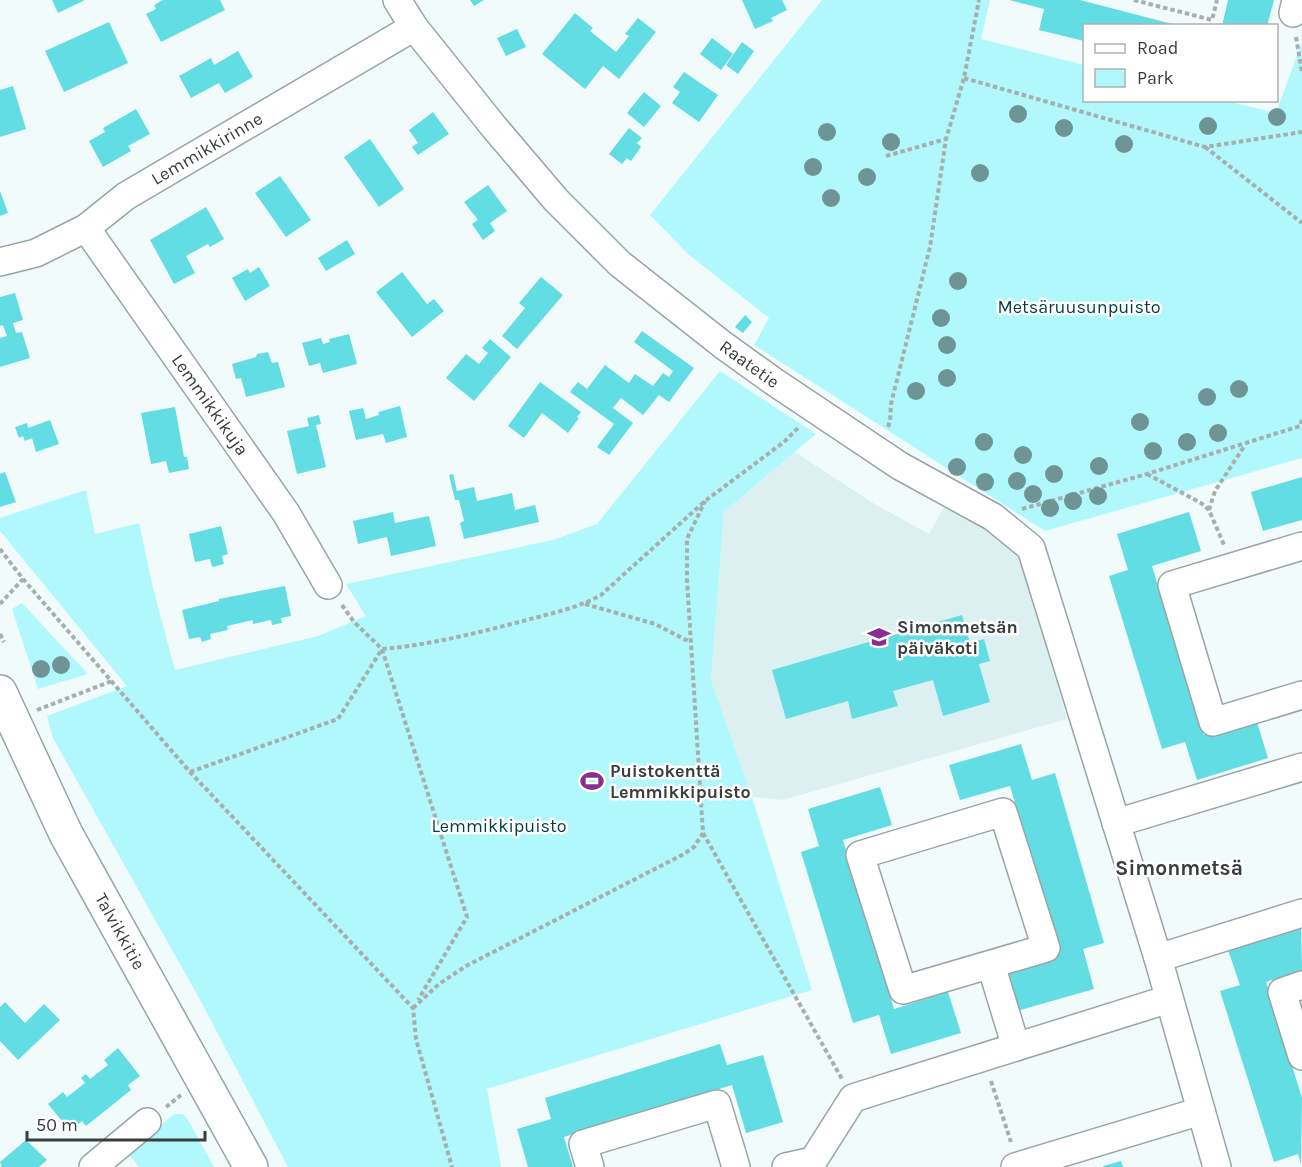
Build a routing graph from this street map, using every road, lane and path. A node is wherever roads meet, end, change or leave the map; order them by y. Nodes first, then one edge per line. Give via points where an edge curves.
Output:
1 (397, 0) edge
2 (979, 0) edge
3 (1134, 0) edge
4 (1217, 0) edge
5 (1294, 6) edge
6 (414, 27) junction
7 (1302, 73) edge
8 (964, 78) junction
9 (1302, 132) edge
10 (946, 139) junction
11 (1205, 147) junction
12 (886, 156) dead end
13 (1302, 222) edge
14 (86, 228) junction
15 (0, 262) edge
16 (816, 409) junction
17 (1302, 420) edge
18 (1301, 426) edge
19 (1246, 444) junction
20 (878, 451) junction
21 (1147, 474) junction
22 (705, 501) junction
23 (1209, 510) junction
24 (993, 517) junction
25 (1302, 546) edge
26 (0, 549) edge
27 (1234, 568) junction
28 (23, 579) junction
29 (328, 585) joint
30 (0, 604) edge
31 (584, 604) junction
32 (0, 634) edge
33 (4, 642) dead end
34 (691, 642) junction
35 (382, 649) junction
36 (112, 681) junction
37 (0, 692) edge
38 (1302, 696) edge
39 (32, 712) dead end
40 (1302, 767) edge
41 (190, 772) junction
42 (1116, 823) junction
43 (703, 833) junction
44 (1302, 913) edge
45 (1158, 958) junction
46 (991, 965) junction
47 (1302, 985) edge
48 (1169, 999) junction
49 (413, 1008) junction
50 (1016, 1047) junction
51 (1302, 1056) edge
52 (983, 1058) junction
53 (853, 1098) junction
54 (1201, 1111) junction
55 (147, 1122) dead end
56 (816, 1164) edge
57 (1016, 1166) edge
58 (93, 1167) edge
59 (251, 1167) edge
60 (452, 1167) edge
61 (590, 1167) edge
62 (736, 1167) edge
63 (786, 1167) edge
64 (1217, 1167) edge

1 - 6 street, Raatetie
2 - 8 path
3 - 4 path via 1212,20
5 - 7 path
6 - 14 street, Lemmikkirinne via 126,196
6 - 16 street, Raatetie via 556,200 620,264 723,345
8 - 10 path
8 - 11 path
9 - 11 path
10 - 12 path
10 - 20 path via 930,247 890,421
11 - 13 path
14 - 15 street, Lemmikkirinne via 36,253
14 - 29 street, Lemmikkikuja via 286,513
16 - 20 street, Raatetie
16 - 22 path via 784,442
17 - 18 path
18 - 19 path
19 - 21 path
19 - 23 path via 1215,490
20 - 24 street, Raatetie
21 - 23 path
21 - 24 path
22 - 31 path via 601,595
22 - 34 path via 687,539
23 - 27 path
24 - 42 street, Raatetie via 1031,548
25 - 27 street
26 - 28 path
27 - 38 street via 1172,585 1214,722
28 - 30 path
28 - 36 path
29 - 35 path via 354,622
31 - 34 path via 655,624
31 - 35 path via 412,647
32 - 33 path
34 - 43 path
35 - 41 path via 338,719
35 - 49 path via 467,917
36 - 39 path
36 - 41 path
37 - 59 main road, Talvikkitie via 66,834
40 - 42 street
41 - 49 path
42 - 45 street, Raatetie
43 - 49 path via 684,854 466,966
43 - 53 path
44 - 45 street
45 - 48 street, Raatetie
46 - 46 street via 1046,948 1003,812 860,855 903,990
46 - 50 street
47 - 51 street via 1282,992
48 - 50 street
48 - 54 street, Raatetie
49 - 60 path via 416,1039
50 - 52 street
52 - 53 street
52 - 57 path
53 - 56 street
54 - 57 street
54 - 64 street, Raatetie
55 - 58 street
56 - 63 street
61 - 62 street via 583,1144 717,1104

